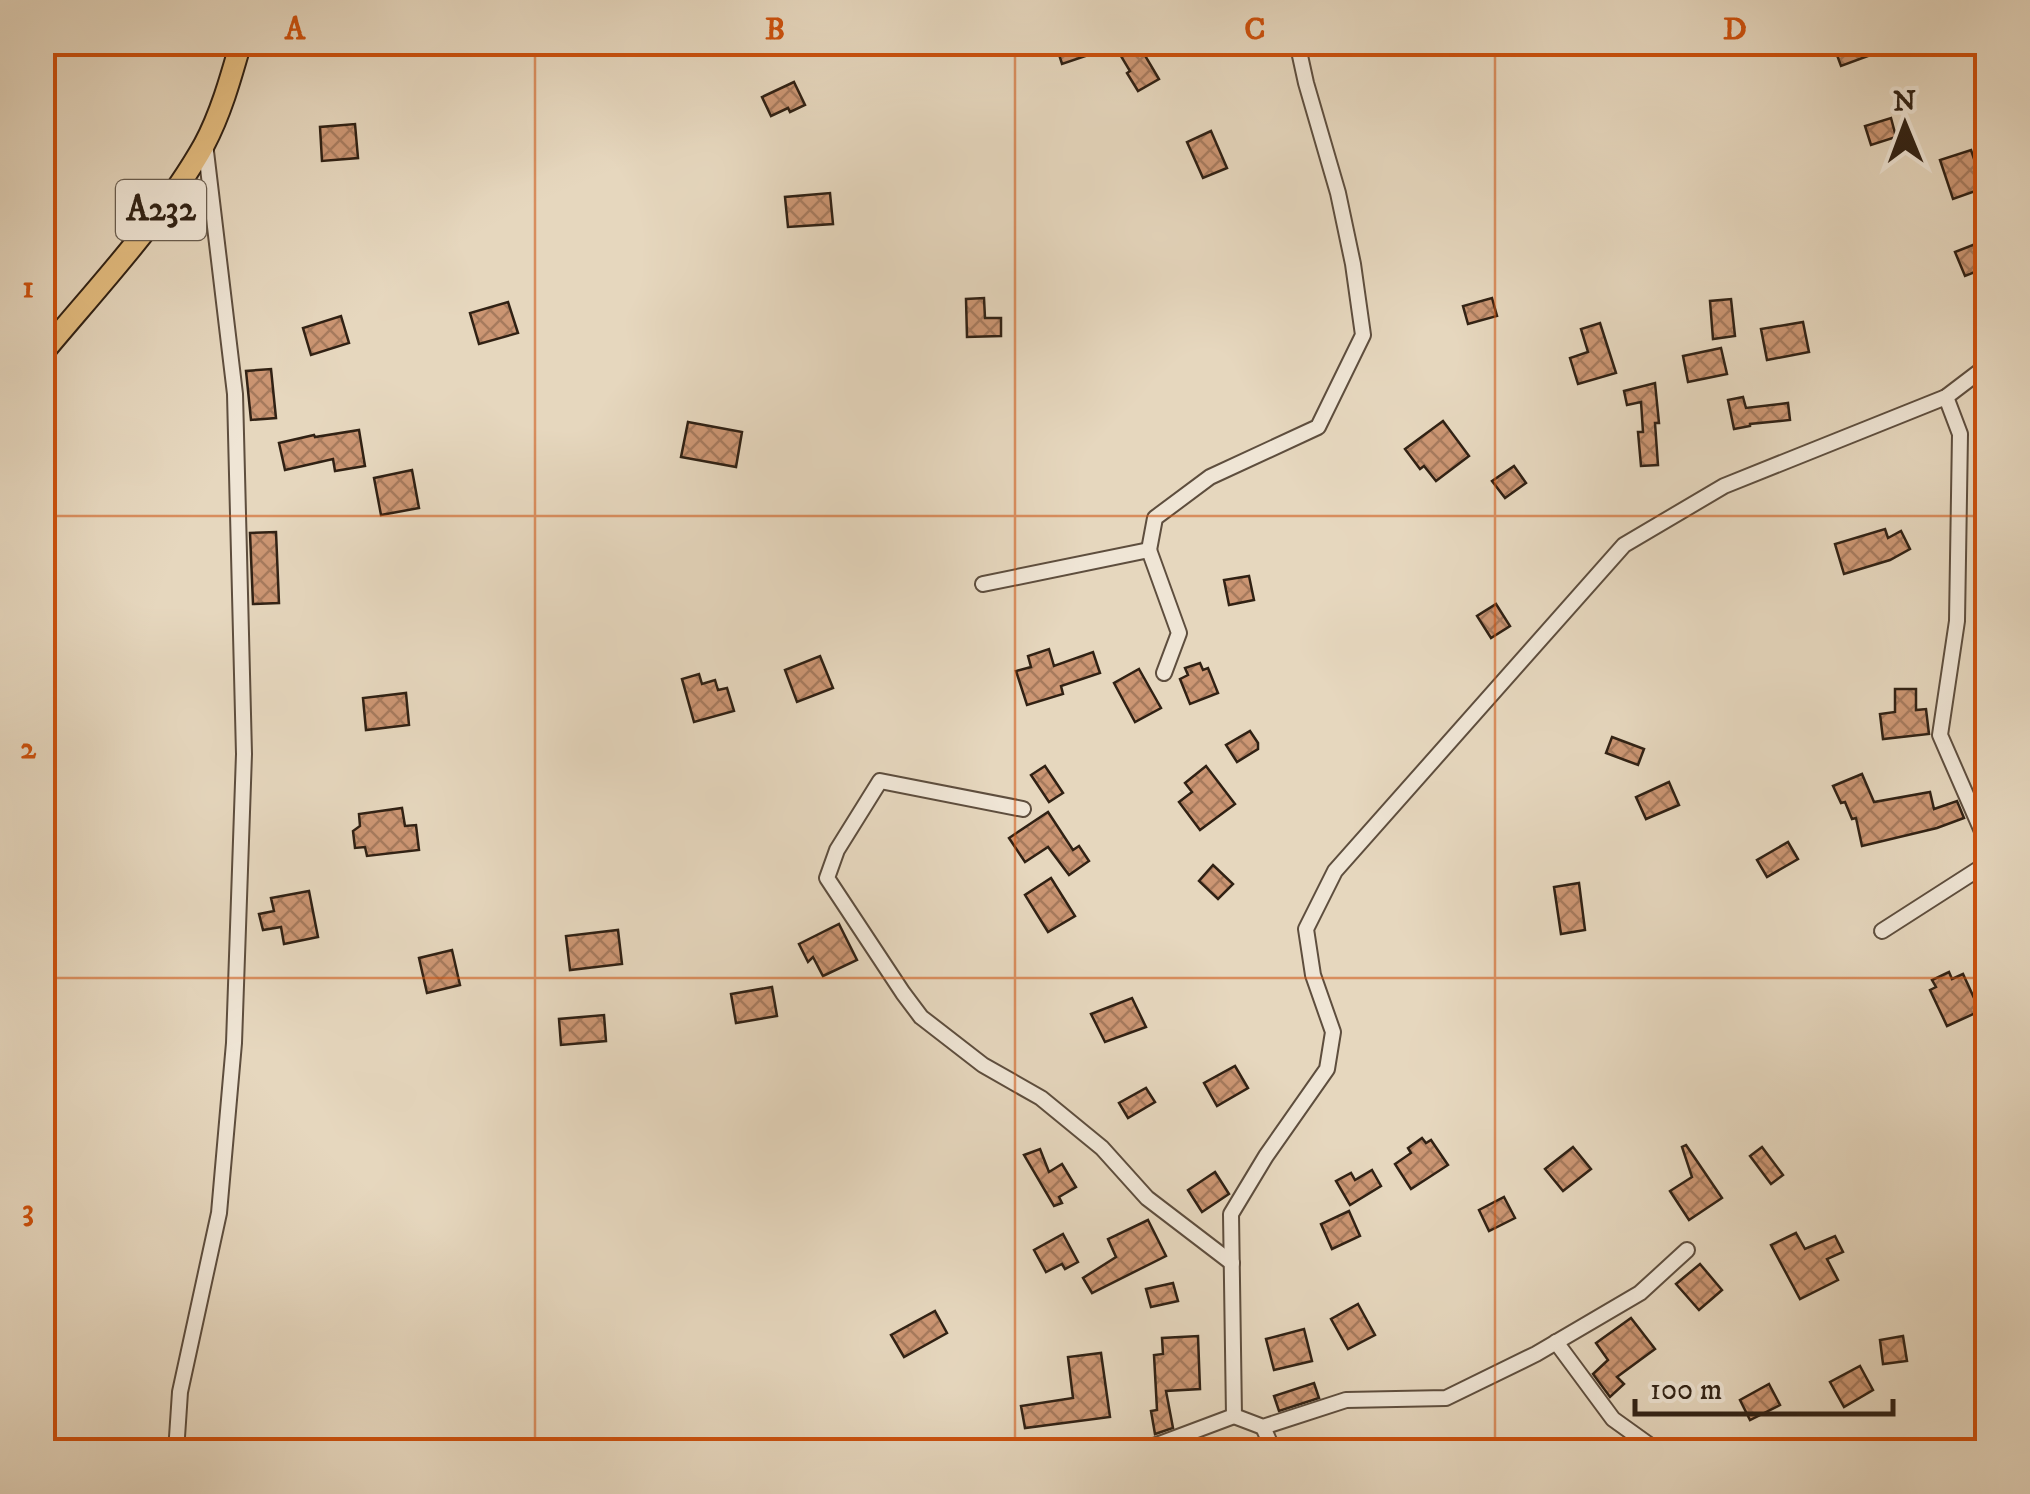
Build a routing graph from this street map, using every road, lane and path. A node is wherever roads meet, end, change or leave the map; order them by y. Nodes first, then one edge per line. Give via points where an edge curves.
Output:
1 (241, 42) edge
2 (1296, 42) edge
3 (205, 142) junction
4 (42, 354) edge
5 (1988, 365) edge
6 (1946, 396) junction
7 (1149, 550) junction
8 (983, 584) dead end
9 (1164, 672) dead end
10 (1023, 809) dead end
11 (1988, 844) edge
12 (1988, 863) edge
13 (1882, 931) dead end
14 (1687, 1250) dead end
15 (1232, 1264) junction
16 (1556, 1342) junction
17 (1234, 1416) junction
18 (1264, 1427) junction
19 (176, 1452) edge
20 (1138, 1452) edge
21 (1274, 1452) edge
22 (1659, 1452) edge

1 - 3 main road, A232
2 - 7 street via 1338,193 1363,335 1318,427 1210,477 1155,518
3 - 4 main road, A232 via 171,197
3 - 19 street via 235,394 244,754 234,1043 219,1213 180,1392
5 - 6 street
6 - 11 street via 1960,434 1958,622 1940,735
6 - 15 street via 1724,486 1624,544 1335,872 1306,929 1334,1032 1327,1069 1231,1214
7 - 8 street
7 - 9 street via 1180,633
10 - 15 street via 880,780 827,878 921,1016 1041,1098 1102,1148 1146,1198
12 - 13 street
14 - 16 street via 1640,1293
15 - 17 street
16 - 18 street via 1446,1398 1346,1400
16 - 22 street via 1613,1420
17 - 18 street
17 - 20 street
18 - 21 street

